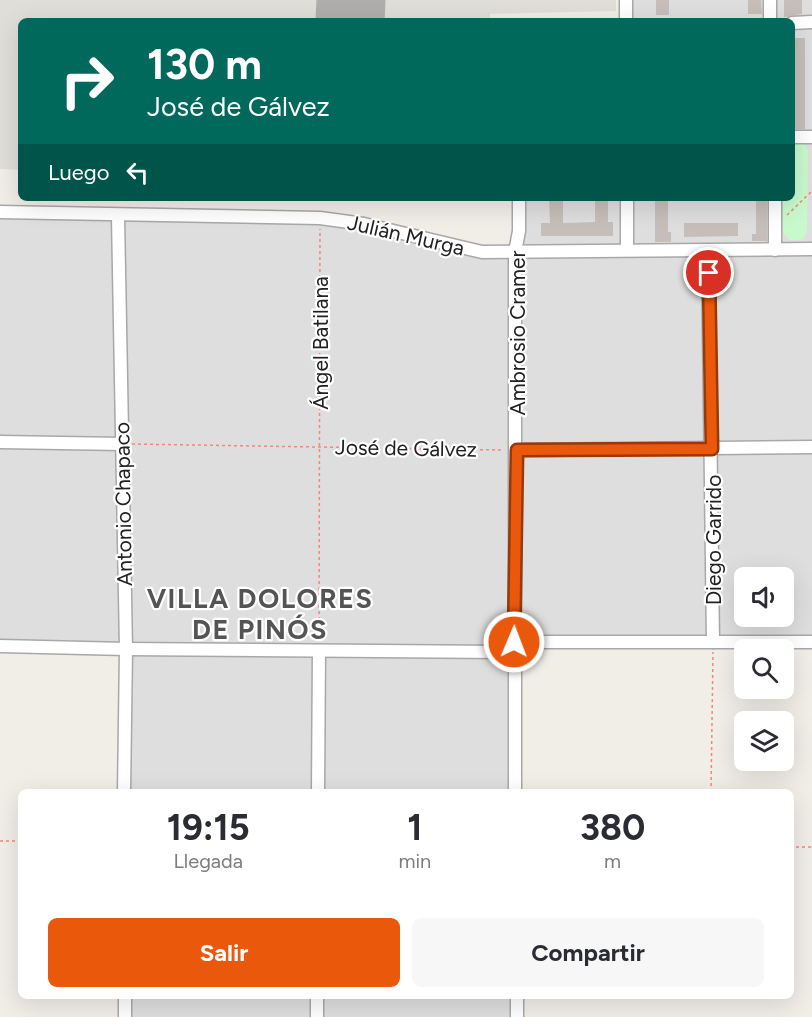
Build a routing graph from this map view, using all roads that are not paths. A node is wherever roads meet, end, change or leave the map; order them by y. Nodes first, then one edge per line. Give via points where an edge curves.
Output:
1 (626, 0) edge
2 (770, 0) edge
3 (626, 18) edge
4 (770, 18) edge
5 (812, 22) edge
6 (795, 23) edge
7 (795, 137) edge
8 (812, 137) edge
9 (519, 201) edge
10 (627, 201) edge
11 (776, 201) edge
12 (0, 213) edge
13 (118, 216) junction
14 (775, 249) junction
15 (812, 249) edge
16 (627, 250) junction
17 (515, 252) junction
18 (708, 252) junction
19 (0, 442) edge
20 (122, 444) junction
21 (812, 447) edge
22 (712, 449) junction
23 (517, 450) junction
24 (514, 642) junction
25 (713, 642) junction
26 (812, 642) edge
27 (0, 646) edge
28 (126, 650) junction
29 (319, 651) junction
30 (124, 789) edge
31 (318, 789) edge
32 (515, 789) edge
33 (125, 999) edge
34 (317, 999) edge
35 (517, 999) edge
36 (125, 1017) edge
37 (317, 1017) edge
38 (517, 1017) edge

1 - 3 street
2 - 4 street
5 - 6 street
7 - 8 street
9 - 17 street, Ambrosio Cramer
10 - 16 street
11 - 14 street
12 - 13 street, Julián Murga
13 - 17 street, Julián Murga via 320,218 364,224 468,250
13 - 20 street, Antonio Chapaco
14 - 15 street, Julián Murga
14 - 18 street, Julián Murga
16 - 17 street, Julián Murga
16 - 18 street, Julián Murga
17 - 23 street, Ambrosio Cramer
18 - 22 street, Diego Garrido
19 - 20 street
20 - 28 street, Antonio Chapaco
21 - 22 street
22 - 23 street
22 - 25 street, Diego Garrido
23 - 24 street, Ambrosio Cramer
24 - 25 street
24 - 29 street via 501,652
24 - 32 street, Ambrosio Cramer
25 - 26 street
27 - 28 street
28 - 29 street
28 - 30 street, Antonio Chapaco
29 - 31 street
33 - 36 street
34 - 37 street
35 - 38 street

